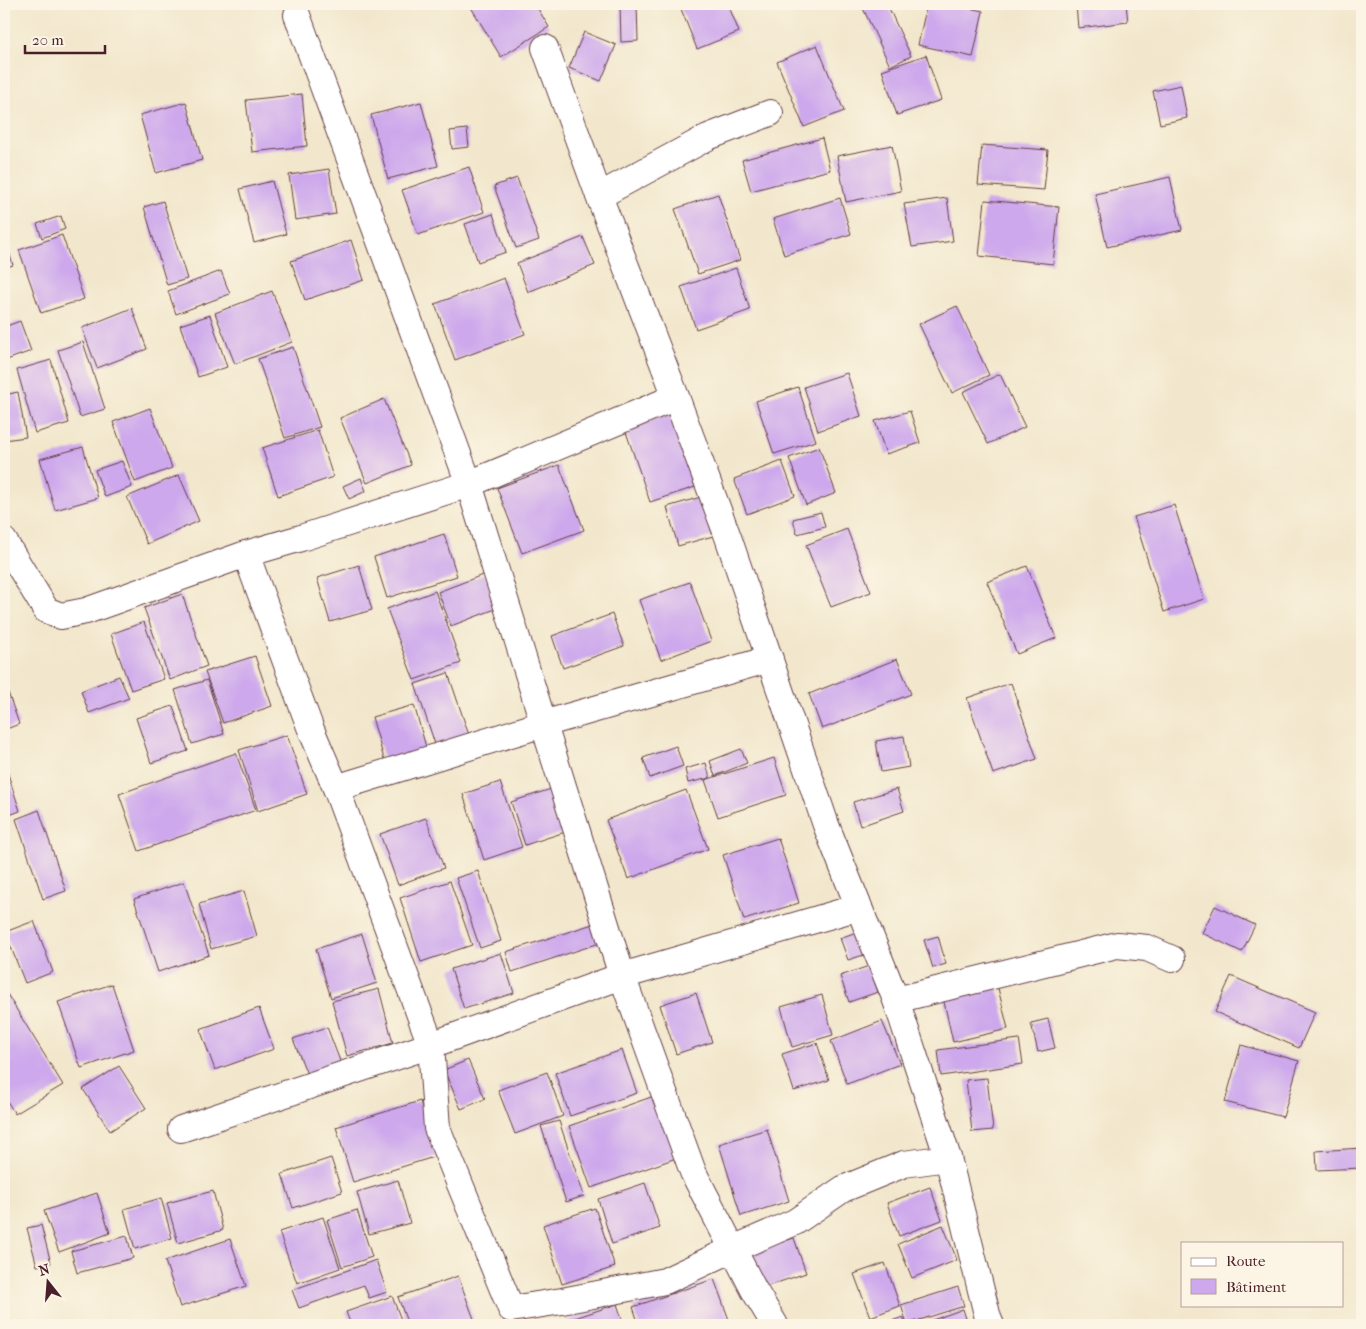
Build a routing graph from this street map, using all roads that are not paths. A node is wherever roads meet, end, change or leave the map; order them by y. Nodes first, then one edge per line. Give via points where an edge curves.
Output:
1 (297, 15) dead end
2 (546, 48) dead end
3 (770, 113) dead end
4 (599, 196) junction
5 (676, 397) junction
6 (469, 484) junction
7 (4, 541) edge
8 (246, 554) junction
9 (770, 659) junction
10 (543, 724) junction
11 (336, 788) junction
12 (860, 906) junction
13 (1172, 959) dead end
14 (622, 976) junction
15 (896, 1000) junction
16 (430, 1045) junction
17 (181, 1129) dead end
18 (948, 1158) junction
19 (733, 1249) junction
20 (775, 1325) edge
21 (991, 1325) edge

1 - 6 street
2 - 4 street
3 - 4 street via 708,137
4 - 5 street
5 - 6 street
5 - 9 street
6 - 8 street
6 - 10 street
7 - 8 street via 46,610 61,616 86,611
8 - 11 street
9 - 10 street
9 - 12 street via 826,824
10 - 11 street
10 - 14 street
11 - 16 street
12 - 14 street
12 - 15 street
13 - 15 street via 1147,948 1117,945
14 - 16 street
14 - 19 street via 693,1172
15 - 18 street
16 - 17 street
16 - 19 street via 437,1128 511,1309 665,1281
18 - 19 street via 904,1164 843,1189 795,1222
18 - 21 street
19 - 20 street

